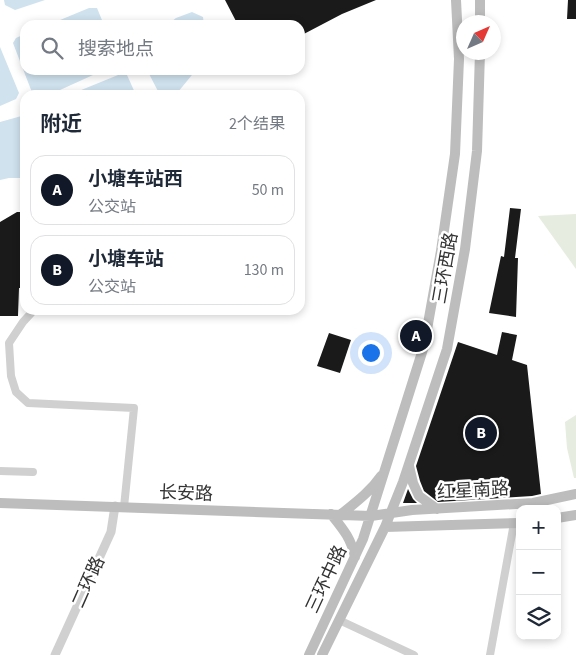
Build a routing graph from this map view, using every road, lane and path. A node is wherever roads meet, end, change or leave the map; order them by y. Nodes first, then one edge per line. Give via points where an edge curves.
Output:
1 (456, 0) edge
2 (480, 0) edge
3 (480, 15) edge
4 (480, 60) edge
5 (29, 315) edge
6 (409, 466) junction
7 (386, 470) junction
8 (0, 471) edge
9 (33, 472) dead end
10 (576, 494) edge
11 (0, 503) edge
12 (120, 506) junction
13 (437, 509) junction
14 (391, 513) junction
15 (336, 515) junction
16 (576, 515) edge
17 (371, 516) junction
18 (561, 517) edge
19 (516, 523) edge
20 (385, 527) junction
21 (402, 527) junction
22 (516, 528) edge
23 (373, 551) junction
24 (354, 557) junction
25 (339, 620) junction
26 (55, 655) edge
27 (309, 655) edge
28 (322, 655) edge
29 (414, 655) edge
30 (490, 655) edge

1 - 7 main road, 三环中路 via 459,59 455,154 442,251 424,346
2 - 3 main road
4 - 6 main road, 三环西路 via 477,151 466,249 447,349
5 - 12 street via 9,343 11,376 16,392 28,403 134,408
6 - 13 main road via 419,496
6 - 14 main road, 三环西路
7 - 15 main road via 356,503
7 - 17 main road, 三环中路
8 - 9 street
10 - 13 main road, 红星南路 via 533,503
11 - 12 main road, 长安路
12 - 15 main road, 长安路
12 - 26 street, 二环路
13 - 14 main road, 红星南路
14 - 17 main road, 红星南路
14 - 20 main road, 三环中路
15 - 17 main road, 长安路
15 - 24 main road via 350,540
16 - 18 main road
17 - 20 main road
17 - 24 main road, 三环中路
19 - 21 main road, 红星南路
20 - 21 main road, 红星南路
20 - 23 main road, 三环中路
21 - 23 main road via 392,532
22 - 30 street
23 - 25 main road, 三环中路
24 - 27 main road, 三环中路
25 - 28 main road, 三环中路
25 - 29 street

